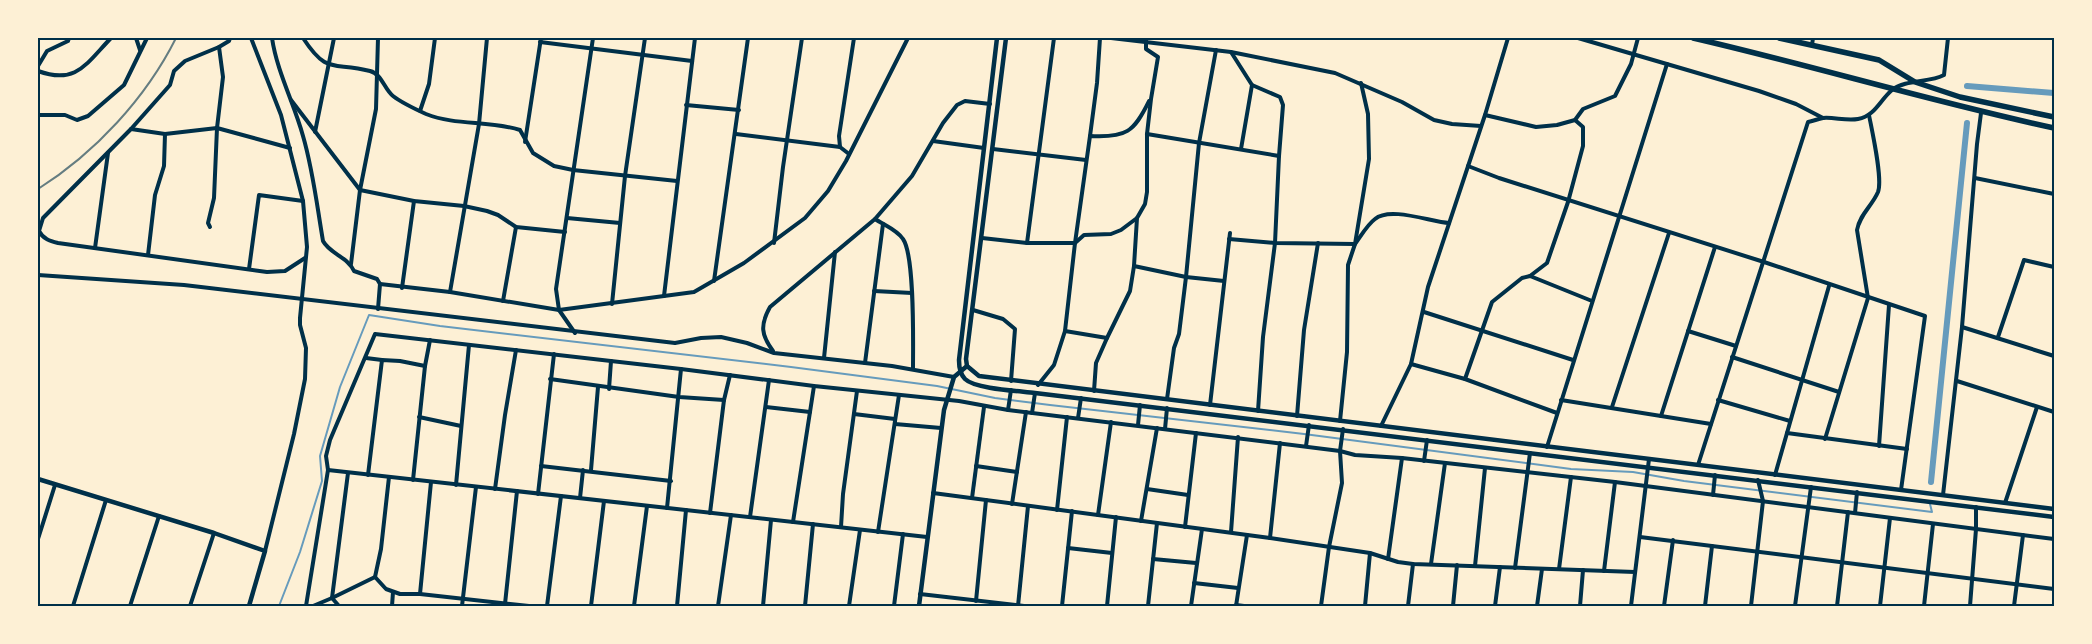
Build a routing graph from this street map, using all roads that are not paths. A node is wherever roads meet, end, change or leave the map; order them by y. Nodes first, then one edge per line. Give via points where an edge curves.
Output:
1 (69, 38) edge
2 (110, 38) edge
3 (136, 38) edge
4 (147, 38) edge
5 (230, 38) edge
6 (251, 38) edge
7 (272, 38) edge
8 (302, 38) edge
9 (334, 38) edge
10 (378, 38) edge
11 (435, 38) edge
12 (488, 38) edge
13 (593, 38) edge
14 (645, 38) edge
15 (695, 38) edge
16 (748, 38) edge
17 (802, 38) edge
18 (854, 38) edge
19 (908, 38) edge
20 (997, 38) edge
21 (1006, 38) edge
22 (1054, 38) edge
23 (1100, 38) edge
24 (1111, 38) edge
25 (1508, 38) edge
26 (1578, 38) edge
27 (1638, 38) edge
28 (1693, 38) edge
29 (1779, 38) edge
30 (1813, 38) edge
31 (1948, 38) edge
32 (1146, 39) edge
33 (541, 40) edge
34 (1812, 45) junction
35 (219, 47) junction
36 (140, 50) junction
37 (592, 50) junction
38 (1216, 50) junction
39 (1231, 52) junction
40 (1633, 54) junction
41 (642, 56) junction
42 (692, 61) junction
43 (1667, 64) junction
44 (38, 66) edge
45 (329, 66) junction
46 (38, 71) edge
47 (378, 76) junction
48 (1914, 82) junction
49 (1361, 83) junction
50 (1252, 85) junction
51 (1893, 89) junction
52 (1150, 99) junction
53 (291, 100) junction
54 (686, 104) junction
55 (990, 104) junction
56 (739, 110) junction
57 (420, 111) junction
58 (1981, 113) junction
59 (38, 115) edge
60 (1485, 115) junction
61 (1869, 115) junction
62 (2054, 117) edge
63 (1823, 118) junction
64 (1575, 120) junction
65 (478, 124) junction
66 (1481, 126) junction
67 (217, 128) junction
68 (2054, 128) edge
69 (131, 129) junction
70 (314, 132) junction
71 (165, 134) junction
72 (736, 134) junction
73 (1148, 134) junction
74 (1090, 136) junction
75 (786, 141) junction
76 (933, 141) junction
77 (525, 142) junction
78 (1199, 142) junction
79 (840, 147) junction
80 (290, 148) junction
81 (984, 148) junction
82 (993, 149) junction
83 (1241, 149) junction
84 (108, 153) junction
85 (849, 154) junction
86 (1038, 156) junction
87 (1279, 156) junction
88 (1086, 160) junction
89 (1468, 166) junction
90 (573, 170) junction
91 (625, 176) junction
92 (1975, 178) junction
93 (677, 181) junction
94 (360, 190) junction
95 (2054, 194) edge
96 (1568, 200) junction
97 (414, 201) junction
98 (302, 202) junction
99 (464, 206) junction
100 (1619, 216) junction
101 (567, 218) junction
102 (1137, 218) junction
103 (875, 219) junction
104 (620, 223) junction
105 (1449, 223) junction
106 (883, 224) junction
107 (210, 227) dead end
108 (516, 227) junction
109 (565, 232) junction
110 (1230, 233) dead end
111 (1669, 233) junction
112 (982, 238) junction
113 (1229, 239) junction
114 (774, 243) junction
115 (1027, 243) junction
116 (1075, 243) junction
117 (1276, 243) junction
118 (1318, 243) junction
119 (1355, 244) junction
120 (1716, 247) junction
121 (95, 248) junction
122 (835, 252) junction
123 (148, 255) junction
124 (305, 258) junction
125 (1764, 262) junction
126 (351, 264) junction
127 (1134, 266) junction
128 (2054, 267) edge
129 (249, 269) junction
130 (38, 275) edge
131 (1530, 276) junction
132 (1186, 277) junction
133 (714, 281) junction
134 (1224, 281) junction
135 (380, 284) junction
136 (1829, 286) junction
137 (402, 288) junction
138 (874, 291) junction
139 (450, 292) junction
140 (912, 293) junction
141 (664, 296) junction
142 (302, 298) junction
143 (1868, 298) junction
144 (503, 301) junction
145 (1592, 301) junction
146 (612, 304) junction
147 (1889, 305) junction
148 (378, 309) junction
149 (559, 310) junction
150 (973, 310) junction
151 (1424, 312) junction
152 (1962, 328) junction
153 (1481, 330) junction
154 (1065, 331) junction
155 (1688, 331) junction
156 (575, 332) junction
157 (1998, 337) junction
158 (1106, 338) junction
159 (430, 340) junction
160 (469, 345) junction
161 (1736, 346) junction
162 (516, 350) junction
163 (774, 353) junction
164 (554, 354) junction
165 (2054, 356) edge
166 (1732, 357) junction
167 (366, 358) junction
168 (824, 358) junction
169 (382, 360) junction
170 (1573, 360) junction
171 (611, 361) junction
172 (865, 363) junction
173 (1412, 364) junction
174 (425, 366) junction
175 (967, 366) junction
176 (681, 369) junction
177 (913, 369) junction
178 (960, 370) junction
179 (730, 375) junction
180 (954, 377) junction
181 (550, 379) junction
182 (1465, 379) junction
183 (1802, 379) junction
184 (769, 380) junction
185 (1011, 381) junction
186 (1957, 381) junction
187 (1038, 385) junction
188 (814, 386) junction
189 (598, 387) junction
190 (608, 388) junction
191 (857, 390) junction
192 (1012, 390) junction
193 (1094, 391) junction
194 (1839, 392) junction
195 (1035, 393) junction
196 (899, 395) junction
197 (678, 397) junction
198 (1081, 398) junction
199 (1166, 399) junction
200 (724, 400) junction
201 (1561, 400) junction
202 (1718, 400) junction
203 (946, 401) junction
204 (1140, 405) junction
205 (1210, 405) junction
206 (2037, 406) junction
207 (766, 407) junction
208 (984, 407) junction
209 (1612, 407) junction
210 (1167, 408) junction
211 (1008, 410) junction
212 (1258, 411) junction
213 (810, 412) junction
214 (1026, 412) junction
215 (2054, 412) edge
216 (1032, 413) junction
217 (1557, 413) junction
218 (854, 414) junction
219 (1297, 416) junction
220 (1661, 416) junction
221 (419, 417) junction
222 (1067, 417) junction
223 (1078, 418) junction
224 (1340, 421) junction
225 (1111, 422) junction
226 (1790, 422) junction
227 (895, 424) junction
228 (1710, 424) junction
229 (1138, 425) junction
230 (1309, 425) junction
231 (460, 426) junction
232 (1380, 426) junction
233 (941, 428) junction
234 (1157, 428) junction
235 (1165, 429) junction
236 (1343, 429) junction
237 (1196, 432) junction
238 (1787, 433) junction
239 (1238, 437) junction
240 (1825, 439) junction
241 (1427, 440) junction
242 (1280, 443) junction
243 (1306, 446) junction
244 (1879, 446) junction
245 (1547, 447) junction
246 (1907, 449) junction
247 (1340, 451) junction
248 (1530, 453) junction
249 (1402, 458) junction
250 (1649, 459) junction
251 (1424, 461) junction
252 (1445, 463) junction
253 (1698, 465) junction
254 (541, 466) junction
255 (976, 466) junction
256 (1648, 467) junction
257 (1486, 468) junction
258 (328, 470) junction
259 (583, 470) junction
260 (591, 470) junction
261 (1017, 472) junction
262 (348, 473) junction
263 (1528, 473) junction
264 (368, 475) junction
265 (1715, 475) junction
266 (1775, 475) junction
267 (389, 477) junction
268 (1571, 477) junction
269 (38, 479) edge
270 (413, 480) junction
271 (1758, 480) junction
272 (671, 481) junction
273 (431, 482) junction
274 (1615, 482) junction
275 (55, 485) junction
276 (456, 485) junction
277 (1646, 486) junction
278 (476, 487) junction
279 (1811, 487) junction
280 (495, 489) junction
281 (1147, 489) junction
282 (1901, 490) junction
283 (517, 492) junction
284 (1857, 492) junction
285 (934, 493) junction
286 (538, 494) junction
287 (1188, 495) junction
288 (1713, 495) junction
289 (1943, 495) junction
290 (560, 496) junction
291 (580, 498) junction
292 (972, 498) junction
293 (106, 500) junction
294 (986, 500) junction
295 (604, 501) junction
296 (1763, 501) junction
297 (2005, 503) junction
298 (1012, 504) junction
299 (647, 506) junction
300 (1028, 506) junction
301 (1808, 507) junction
302 (1976, 507) junction
303 (667, 508) junction
304 (2054, 509) edge
305 (686, 510) junction
306 (1057, 510) junction
307 (1072, 512) junction
308 (1848, 512) junction
309 (710, 513) junction
310 (1855, 514) junction
311 (730, 515) junction
312 (1098, 515) junction
313 (159, 516) junction
314 (750, 517) junction
315 (1116, 517) junction
316 (2054, 517) edge
317 (1890, 518) junction
318 (771, 520) junction
319 (1141, 520) junction
320 (793, 522) junction
321 (1157, 523) junction
322 (813, 524) junction
323 (1933, 524) junction
324 (1185, 526) junction
325 (841, 528) junction
326 (1202, 529) junction
327 (1976, 529) junction
328 (860, 530) junction
329 (878, 532) junction
330 (1231, 532) junction
331 (214, 533) junction
332 (903, 534) junction
333 (1247, 535) junction
334 (2023, 535) junction
335 (927, 537) junction
336 (1640, 537) junction
337 (1270, 538) junction
338 (2054, 539) edge
339 (38, 540) edge
340 (1673, 540) junction
341 (1712, 546) junction
342 (1329, 547) junction
343 (1068, 548) junction
344 (265, 551) junction
345 (1758, 552) junction
346 (1112, 553) junction
347 (1370, 553) junction
348 (1802, 558) junction
349 (1153, 559) junction
350 (1388, 560) junction
351 (1842, 562) junction
352 (1196, 564) junction
353 (1413, 564) junction
354 (1432, 564) junction
355 (1457, 565) junction
356 (1475, 566) junction
357 (1500, 567) junction
358 (1515, 568) junction
359 (1885, 568) junction
360 (1542, 569) junction
361 (1559, 569) junction
362 (1583, 570) junction
363 (1604, 571) junction
364 (1636, 572) junction
365 (1928, 573) junction
366 (376, 576) junction
367 (1972, 578) junction
368 (1194, 583) junction
369 (2017, 583) junction
370 (1238, 588) junction
371 (2054, 589) edge
372 (393, 592) junction
373 (420, 594) junction
374 (920, 594) junction
375 (332, 598) junction
376 (954, 599) junction
377 (463, 600) junction
378 (976, 601) junction
379 (506, 604) junction
380 (997, 605) edge
381 (73, 606) edge
382 (130, 606) edge
383 (190, 606) edge
384 (249, 606) edge
385 (306, 606) edge
386 (313, 606) edge
387 (339, 606) edge
388 (392, 606) edge
389 (462, 606) edge
390 (529, 606) edge
391 (547, 606) edge
392 (591, 606) edge
393 (634, 606) edge
394 (677, 606) edge
395 (718, 606) edge
396 (762, 606) edge
397 (805, 606) edge
398 (849, 606) edge
399 (894, 606) edge
400 (918, 606) edge
401 (953, 606) edge
402 (1018, 606) edge
403 (1024, 606) edge
404 (1062, 606) edge
405 (1107, 606) edge
406 (1148, 606) edge
407 (1191, 606) edge
408 (1236, 606) edge
409 (1244, 606) edge
410 (1321, 606) edge
411 (1364, 606) edge
412 (1408, 606) edge
413 (1452, 606) edge
414 (1495, 606) edge
415 (1537, 606) edge
416 (1580, 606) edge
417 (1631, 606) edge
418 (1664, 606) edge
419 (1705, 606) edge
420 (1751, 606) edge
421 (1796, 606) edge
422 (1837, 606) edge
423 (1880, 606) edge
424 (1924, 606) edge
425 (1970, 606) edge
426 (2014, 606) edge

1 - 44 street via 48,51
2 - 46 street via 74,74 48,75
3 - 36 street
4 - 36 street
5 - 35 street
6 - 80 street
7 - 53 street
8 - 45 street
9 - 45 street
10 - 47 street
11 - 57 street via 429,84
12 - 65 street
13 - 37 street
14 - 41 street
15 - 42 street
16 - 56 street
17 - 75 street
18 - 79 street via 841,117
19 - 85 street
20 - 55 street
21 - 82 street
22 - 86 street
23 - 74 street
24 - 32 street
25 - 60 street
26 - 40 street
27 - 40 street
28 - 51 highway
29 - 34 highway
30 - 34 street
31 - 48 street via 1944,75
32 - 38 street
32 - 52 street via 1146,49 1158,57
33 - 37 street
33 - 77 street
34 - 48 highway via 1879,60
35 - 67 street via 223,77
35 - 69 street via 185,61 174,71 170,85
36 - 59 street via 124,85 88,116 78,120 65,115
37 - 41 street
37 - 90 street
38 - 39 street
38 - 78 street
39 - 49 street via 1335,73
39 - 50 street
40 - 43 street
40 - 64 street via 1615,96 1583,109
41 - 42 street
41 - 91 street
42 - 54 street
43 - 63 street via 1759,90
43 - 100 street
45 - 47 street via 371,71
45 - 70 street
47 - 57 street via 391,95
47 - 94 street via 376,109
48 - 51 street
48 - 62 highway via 1960,97
49 - 66 street via 1434,120
49 - 119 street via 1368,114 1369,159
50 - 83 street
50 - 87 street via 1283,101
51 - 58 highway
51 - 61 street
52 - 73 street
52 - 74 street via 1140,119 1127,133
53 - 70 street
53 - 126 street via 309,161 323,241 327,249
54 - 56 street
54 - 93 street
55 - 76 street via 961,102
55 - 81 street
56 - 72 street
57 - 65 street
58 - 68 highway
58 - 92 street
60 - 64 street via 1536,127
60 - 66 street
61 - 63 street via 1858,119
61 - 143 street via 1880,185 1875,199 1858,222 1857,230
63 - 125 street via 1808,122
64 - 96 street via 1583,127 1583,146
65 - 77 street via 520,130
65 - 99 street
66 - 89 street
67 - 71 street
67 - 80 street
67 - 107 street
69 - 71 street
69 - 84 street
70 - 94 street
71 - 123 street via 164,166 155,195
72 - 75 street
72 - 133 street
73 - 78 street
73 - 102 street via 1147,192
74 - 88 street
75 - 79 street
75 - 114 street
76 - 81 street
76 - 103 street via 912,176
77 - 90 street via 542,161
78 - 83 street
78 - 132 street
79 - 85 street
80 - 98 street
81 - 178 street
82 - 86 street
82 - 112 street
83 - 87 street
84 - 121 street
84 - 121 street via 43,218 39,231 48,240
85 - 114 street via 828,191 805,218
86 - 88 street
86 - 115 street
87 - 117 street
88 - 116 street
89 - 96 street
89 - 105 street
90 - 91 street
90 - 101 street
91 - 93 street
91 - 104 street
92 - 95 street
92 - 152 street
93 - 141 street
94 - 97 street
94 - 126 street
96 - 100 street
96 - 131 street via 1548,263
97 - 99 street
97 - 137 street
98 - 124 street via 307,239
98 - 129 street via 259,195
99 - 108 street via 498,215
99 - 139 street
100 - 111 street
100 - 145 street
101 - 104 street
101 - 109 street
102 - 116 street via 1111,234 1084,235
102 - 127 street
103 - 106 street
103 - 122 street
104 - 146 street
105 - 119 street via 1387,214 1376,218
105 - 151 street via 1428,287
106 - 138 street
106 - 140 street via 905,241
108 - 109 street
108 - 144 street
109 - 149 street via 556,289
110 - 113 street
111 - 120 street
111 - 209 street
112 - 115 street
112 - 150 street
113 - 117 street
113 - 134 street
114 - 133 street
115 - 116 street
116 - 154 street
117 - 118 street
117 - 212 street via 1263,337
118 - 119 street
118 - 219 street via 1304,330
119 - 224 street via 1347,272 1347,352
120 - 125 street
120 - 155 street
121 - 123 street
122 - 163 street via 770,307 763,331 765,341
122 - 168 street
123 - 129 street
124 - 129 street via 285,271
124 - 142 street
125 - 136 street
125 - 161 street
126 - 135 street via 354,271 371,275
127 - 132 street
127 - 158 street via 1130,291
128 - 157 street via 2024,260
130 - 142 street via 184,285
131 - 145 street
131 - 153 street via 1522,278 1495,298
132 - 134 street
132 - 199 street
133 - 141 street via 694,292
134 - 205 street
135 - 137 street
135 - 148 street
136 - 143 street
136 - 183 street
137 - 139 street
138 - 140 street
138 - 172 street
139 - 144 street
140 - 177 street
141 - 146 street
142 - 148 street
142 - 344 street via 300,325 306,348 305,379
143 - 147 street
143 - 194 street
144 - 149 street
145 - 170 street
146 - 149 street
147 - 244 street
147 - 246 street via 1926,318
148 - 156 street
149 - 156 street
150 - 175 street
150 - 185 street via 1003,319 1015,329
151 - 153 street
151 - 173 street
152 - 157 street
152 - 186 street
153 - 170 street
153 - 182 street
154 - 158 street
154 - 187 street via 1054,366
155 - 161 street
155 - 220 street
156 - 163 street via 675,343 721,337
157 - 165 street
158 - 193 street via 1096,364
159 - 160 street
159 - 167 street via 375,334
159 - 174 street
160 - 162 street
160 - 231 street
161 - 166 street
162 - 164 street
162 - 280 street
163 - 168 street
164 - 171 street
164 - 181 street
166 - 183 street
166 - 202 street
167 - 169 street
167 - 258 street via 330,440 326,456
168 - 172 street
169 - 174 street
169 - 264 street
170 - 201 street
171 - 176 street
171 - 190 street
172 - 177 street
173 - 182 street
173 - 232 street
174 - 221 street
175 - 178 street
175 - 185 street via 979,376
176 - 179 street
176 - 197 street
177 - 180 street
178 - 180 street
178 - 192 street via 965,379 973,383
179 - 184 street
179 - 200 street
180 - 203 street
181 - 189 street
181 - 254 street
182 - 217 street
183 - 194 street
183 - 226 street
184 - 188 street
184 - 207 street
185 - 187 street
186 - 206 street
186 - 289 street
187 - 193 street
188 - 191 street
188 - 213 street
189 - 190 street
189 - 260 street
190 - 197 street
191 - 196 street
191 - 218 street
192 - 195 street
192 - 211 street
193 - 199 street
194 - 240 street
195 - 198 street
195 - 216 street
196 - 203 street
196 - 227 street
197 - 200 street
197 - 272 street
198 - 204 street
198 - 223 street
199 - 205 street
200 - 309 street
201 - 209 street
201 - 217 street
202 - 226 street
202 - 228 street
203 - 208 street
203 - 233 street
204 - 210 street
204 - 229 street
205 - 212 street
206 - 215 street
206 - 297 street
207 - 213 street
207 - 314 street
208 - 211 street
208 - 255 street
209 - 220 street
210 - 230 street
210 - 235 street
211 - 214 street
212 - 219 street
213 - 320 street
214 - 216 street
214 - 261 street
216 - 222 street
217 - 245 street
218 - 227 street via 894,419
218 - 325 street
219 - 224 street
220 - 228 street
221 - 231 street
221 - 270 street
222 - 223 street
222 - 306 street
223 - 225 street
224 - 232 street
225 - 229 street
225 - 312 street
226 - 238 street
227 - 233 street
227 - 329 street
228 - 253 street
229 - 234 street
230 - 236 street
230 - 243 street
231 - 276 street
232 - 245 street
233 - 285 street
234 - 235 street
234 - 281 street
235 - 237 street
236 - 241 street
236 - 247 street
237 - 239 street
237 - 287 street
238 - 240 street
238 - 266 street
239 - 242 street
239 - 330 street
240 - 244 street
241 - 248 street
241 - 251 street
242 - 243 street
242 - 337 street
243 - 247 street
244 - 246 street
245 - 250 street
246 - 282 street
247 - 249 street
247 - 342 street via 1342,483
248 - 256 street
248 - 263 street
249 - 251 street
249 - 350 street
250 - 253 street
250 - 256 street
251 - 252 street
252 - 257 street
252 - 354 street
253 - 266 street
254 - 259 street
254 - 286 street
255 - 261 street
255 - 292 street
256 - 265 street
256 - 277 street
257 - 263 street
257 - 356 street
258 - 262 street
258 - 385 street
259 - 260 street
259 - 291 street
260 - 272 street
261 - 298 street
262 - 264 street
262 - 375 street
263 - 268 street
263 - 358 street
264 - 267 street
265 - 271 street
265 - 288 street
266 - 282 street
267 - 270 street
267 - 366 street
268 - 274 street
268 - 361 street
269 - 275 street
270 - 273 street
271 - 279 street
271 - 296 street
272 - 303 street
273 - 276 street
273 - 373 street
274 - 277 street
274 - 363 street
275 - 293 street
275 - 339 street
276 - 278 street
277 - 288 street
277 - 336 street
278 - 280 street
278 - 377 street
279 - 284 street
279 - 301 street
280 - 283 street
281 - 287 street
281 - 319 street
282 - 289 street
283 - 286 street
283 - 379 street
284 - 302 street
284 - 310 street
285 - 292 street
285 - 335 street
286 - 290 street
287 - 324 street
288 - 296 street
289 - 297 street
290 - 291 street
290 - 391 street
291 - 295 street
292 - 294 street
293 - 313 street
293 - 381 street
294 - 298 street
294 - 378 street
295 - 299 street
295 - 392 street
296 - 301 street
296 - 345 street
297 - 304 street
298 - 300 street
299 - 303 street
299 - 393 street
300 - 306 street
300 - 402 street
301 - 308 street
301 - 348 street
302 - 316 street
302 - 327 street
303 - 305 street
305 - 309 street
305 - 394 street
306 - 307 street
307 - 312 street
307 - 343 street
308 - 310 street
308 - 351 street
309 - 311 street
310 - 317 street
311 - 314 street
311 - 395 street
312 - 315 street
313 - 331 street
313 - 382 street
314 - 318 street
315 - 319 street
315 - 346 street
317 - 323 street
317 - 359 street
318 - 320 street
318 - 396 street
319 - 321 street
320 - 322 street
321 - 324 street
321 - 349 street
322 - 325 street
322 - 397 street
323 - 327 street
323 - 365 street
324 - 326 street
325 - 328 street
326 - 330 street
326 - 352 street
327 - 334 street
327 - 367 street
328 - 329 street
328 - 398 street
329 - 332 street
330 - 333 street
331 - 344 street
331 - 383 street
332 - 335 street
332 - 399 street
333 - 337 street
333 - 370 street
334 - 338 street
334 - 369 street
335 - 374 street
336 - 340 street
336 - 364 street
337 - 342 street
340 - 341 street
340 - 418 street
341 - 345 street
341 - 419 street
342 - 347 street
342 - 410 street
343 - 346 street
343 - 404 street
344 - 384 street
345 - 348 street
345 - 420 street
346 - 405 street
347 - 350 street
347 - 411 street
348 - 351 street
348 - 421 street
349 - 352 street
349 - 406 street
350 - 353 street
351 - 359 street
351 - 422 street
352 - 368 street
353 - 354 street
353 - 412 street
354 - 355 street
355 - 356 street
355 - 413 street
356 - 357 street
357 - 358 street
357 - 414 street
358 - 360 street
359 - 365 street
359 - 423 street
360 - 361 street
360 - 415 street
361 - 362 street
362 - 363 street
362 - 416 street
363 - 364 street
364 - 417 street
365 - 367 street
365 - 424 street
366 - 372 street via 386,589
366 - 375 street
367 - 369 street
367 - 425 street
368 - 370 street
368 - 407 street
369 - 371 street
369 - 426 street
370 - 408 street
372 - 373 street
372 - 388 street
373 - 377 street
374 - 376 street
374 - 400 street
375 - 386 street
375 - 387 street
376 - 378 street
376 - 401 street
377 - 379 street
377 - 389 street
378 - 380 street
379 - 390 street
380 - 402 street
402 - 403 street
408 - 409 street

